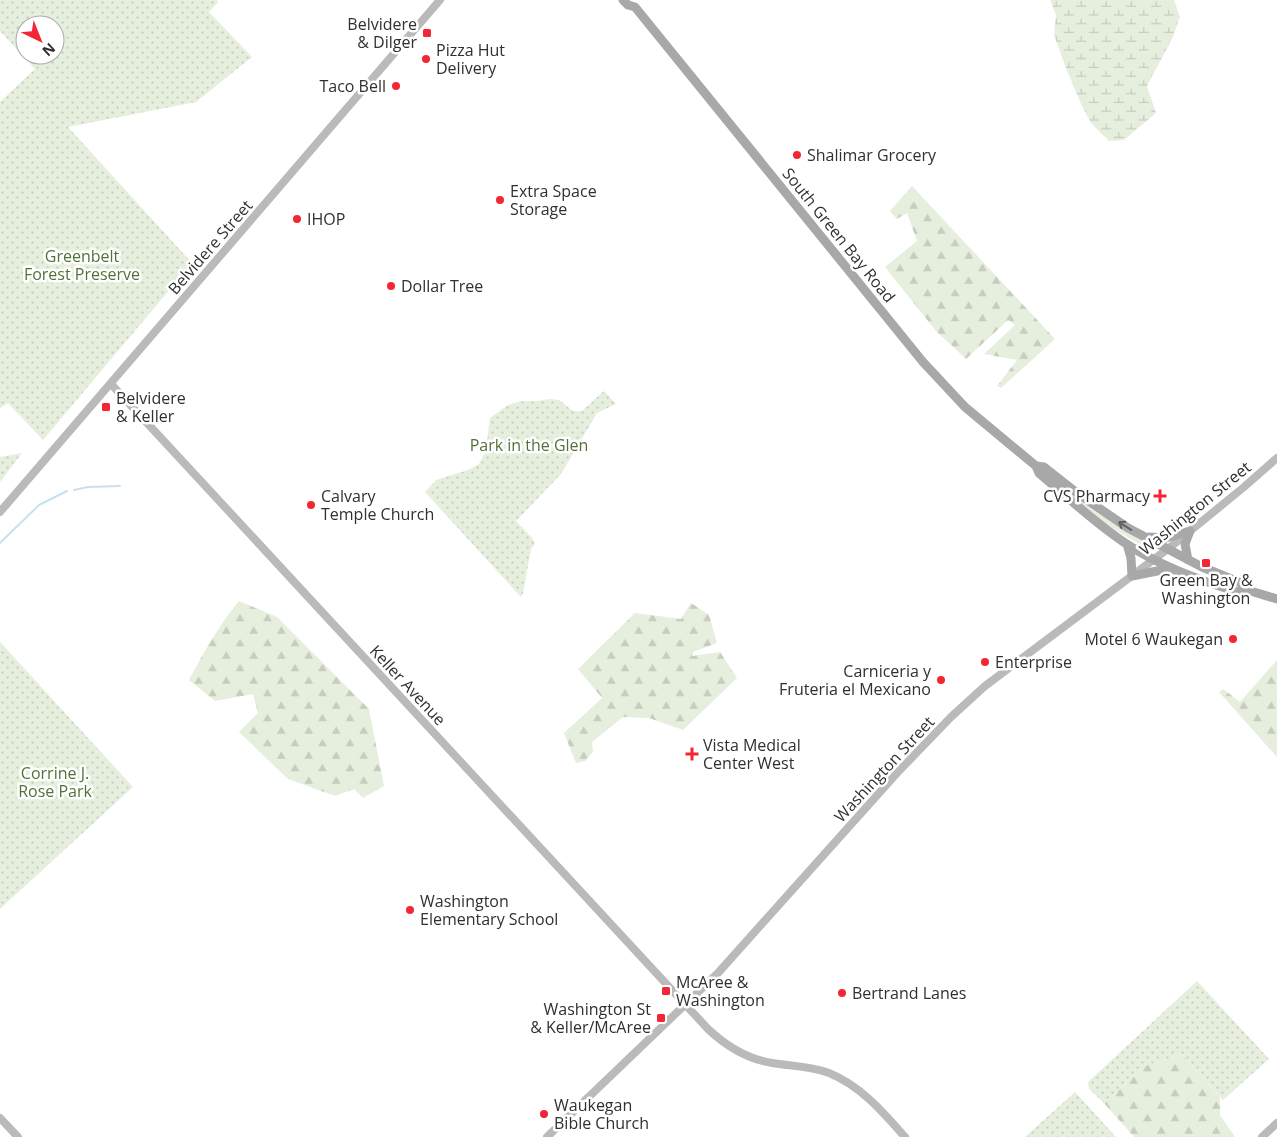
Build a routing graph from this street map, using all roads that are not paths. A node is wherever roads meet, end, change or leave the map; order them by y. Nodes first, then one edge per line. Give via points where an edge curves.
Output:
1 (440, 0) edge
2 (624, 0) edge
3 (635, 3) edge
4 (111, 384) junction
5 (1277, 458) edge
6 (1036, 466) junction
7 (0, 512) edge
8 (1190, 531) junction
9 (1144, 536) junction
10 (1127, 544) junction
11 (1168, 550) junction
12 (1155, 559) junction
13 (1188, 560) junction
14 (1177, 570) junction
15 (1132, 576) junction
16 (1244, 589) junction
17 (1277, 599) edge
18 (684, 1005) junction
19 (0, 1118) edge
20 (1277, 1123) edge
21 (18, 1137) edge
22 (547, 1137) edge
23 (905, 1137) edge
24 (1262, 1137) edge

1 - 4 main road, Belvidere Street
2 - 3 main road, South Green Bay Road via 628,5
3 - 6 main road, South Green Bay Road via 933,374 974,414
4 - 7 main road, Belvidere Street
4 - 18 main road, Keller Avenue
5 - 8 main road, Washington Street
9 -> 6 main road, South Green Bay Road via 1102,511 1044,467
6 - 10 main road, South Green Bay Road via 1038,472
8 - 9 main road via 1166,538
8 - 11 main road, Washington Street
8 - 13 main road via 1185,544
9 - 11 main road, South Green Bay Road
10 - 12 main road, South Green Bay Road
10 - 15 main road
11 - 12 main road, Washington Street
11 - 13 main road, South Green Bay Road
12 - 14 main road, South Green Bay Road
12 - 15 main road, Washington Street
13 - 16 main road, South Green Bay Road via 1241,583
14 - 15 main road
14 - 16 main road, South Green Bay Road via 1238,592
15 - 18 main road, Washington Street via 985,686 951,717 718,973
16 - 17 main road
18 - 22 main road, Washington Street
18 - 23 main road, Keller Avenue via 713,1034 738,1052 763,1061 829,1073 861,1091
19 - 21 main road
20 - 24 main road

